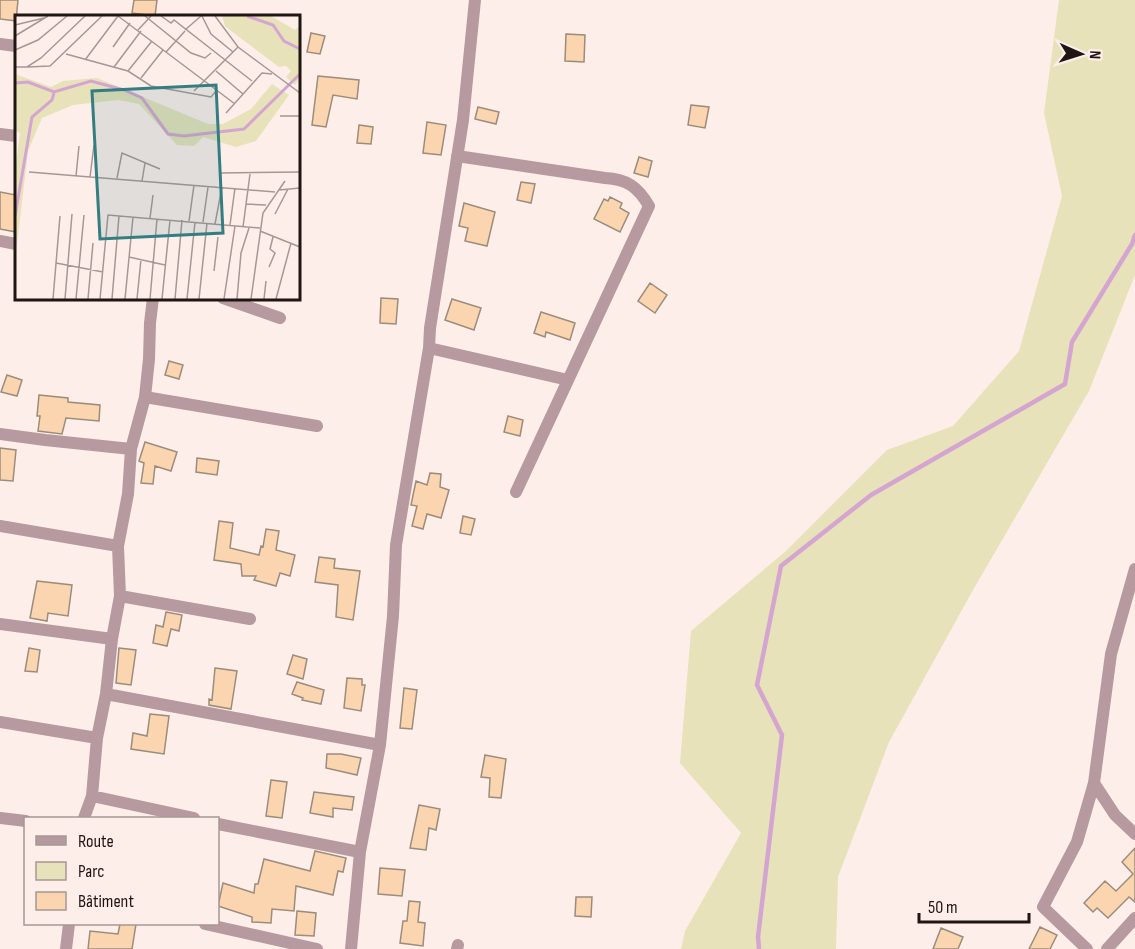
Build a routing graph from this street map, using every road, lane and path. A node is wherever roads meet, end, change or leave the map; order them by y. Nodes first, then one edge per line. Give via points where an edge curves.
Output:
1 (474, 0) edge
2 (0, 44) edge
3 (15, 46) edge
4 (0, 134) edge
5 (15, 136) edge
6 (457, 156) junction
7 (0, 241) edge
8 (15, 244) edge
9 (153, 300) edge
10 (228, 300) edge
11 (280, 318) dead end
12 (429, 348) junction
13 (568, 380) junction
14 (145, 397) junction
15 (317, 426) dead end
16 (0, 434) edge
17 (131, 449) junction
18 (516, 492) dead end
19 (0, 526) edge
20 (118, 546) junction
21 (1135, 569) edge
22 (120, 596) junction
23 (250, 619) dead end
24 (0, 624) edge
25 (112, 639) junction
26 (106, 694) junction
27 (0, 722) edge
28 (97, 738) junction
29 (380, 745) junction
30 (1094, 783) junction
31 (92, 796) junction
32 (85, 817) edge
33 (185, 817) edge
34 (0, 818) edge
35 (24, 821) edge
36 (219, 824) edge
37 (1135, 834) edge
38 (360, 852) junction
39 (1135, 918) edge
40 (69, 925) edge
41 (209, 925) edge
42 (66, 949) edge
43 (317, 949) edge
44 (351, 949) edge
45 (1087, 949) edge
46 (1107, 949) edge

1 - 6 street
2 - 3 street
4 - 5 street
6 - 12 street
6 - 13 street via 619,178 642,193 649,206
7 - 8 street
9 - 14 street
10 - 11 street
12 - 13 street
12 - 29 street via 396,545
13 - 18 street
14 - 15 street
14 - 17 street
16 - 17 street
17 - 20 street via 128,494
19 - 20 street
20 - 22 street
21 - 30 street via 1111,654
22 - 23 street
22 - 25 street
24 - 25 street
25 - 26 street
26 - 28 street
26 - 29 street
27 - 28 street
28 - 31 street
29 - 38 street
30 - 37 street via 1115,815
30 - 45 street via 1077,842 1043,907
31 - 32 street
31 - 33 street
34 - 35 street
36 - 38 street
38 - 44 street
39 - 46 street
40 - 42 street
41 - 43 street

